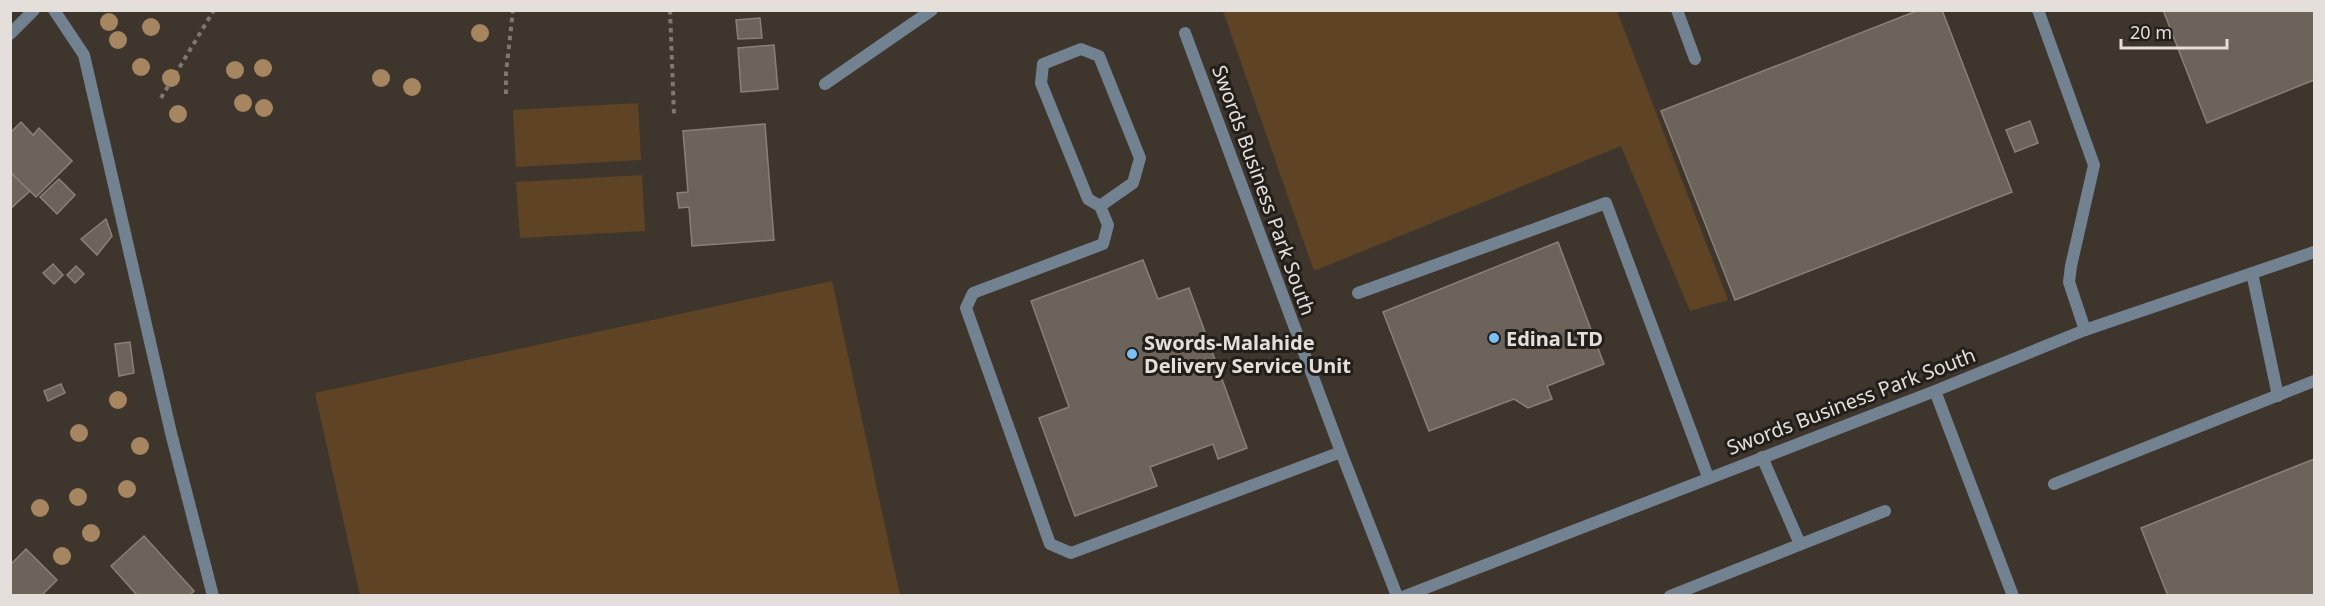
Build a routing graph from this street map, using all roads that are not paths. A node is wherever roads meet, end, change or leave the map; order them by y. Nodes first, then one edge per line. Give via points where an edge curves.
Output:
1 (34, 10) edge
2 (54, 10) edge
3 (932, 10) edge
4 (1677, 10) edge
5 (2038, 10) edge
6 (1185, 33) dead end
7 (10, 34) edge
8 (1695, 59) dead end
9 (825, 84) dead end
10 (1100, 206) junction
11 (2314, 252) edge
12 (2252, 273) junction
13 (1358, 292) dead end
14 (2085, 330) junction
15 (2314, 381) edge
16 (1935, 391) junction
17 (2278, 396) junction
18 (1341, 452) junction
19 (1762, 457) junction
20 (1708, 477) junction
21 (2054, 484) dead end
22 (1885, 512) dead end
23 (1800, 544) junction
24 (213, 596) edge
25 (1397, 596) edge
26 (1405, 596) edge
27 (1670, 596) edge
28 (2013, 596) edge

1 - 7 street
2 - 24 street via 84,55 171,433
3 - 9 street
4 - 8 street
5 - 14 street via 2094,165 2069,282
6 - 18 street, Swords Business Park South
10 - 10 street via 1088,199 1041,84 1043,64 1081,49 1099,56 1140,158 1133,183
10 - 18 street via 1108,225 1103,244 973,293 966,308 1050,544 1071,553
11 - 12 street, Swords Business Park South
12 - 14 street, Swords Business Park South
12 - 17 street
13 - 20 street via 1606,203
14 - 16 street, Swords Business Park South
15 - 17 street
16 - 19 street, Swords Business Park South
16 - 28 street
17 - 21 street
18 - 25 street, Swords Business Park South
19 - 20 street, Swords Business Park South
19 - 23 street
20 - 26 street, Swords Business Park South
22 - 23 street
23 - 27 street

